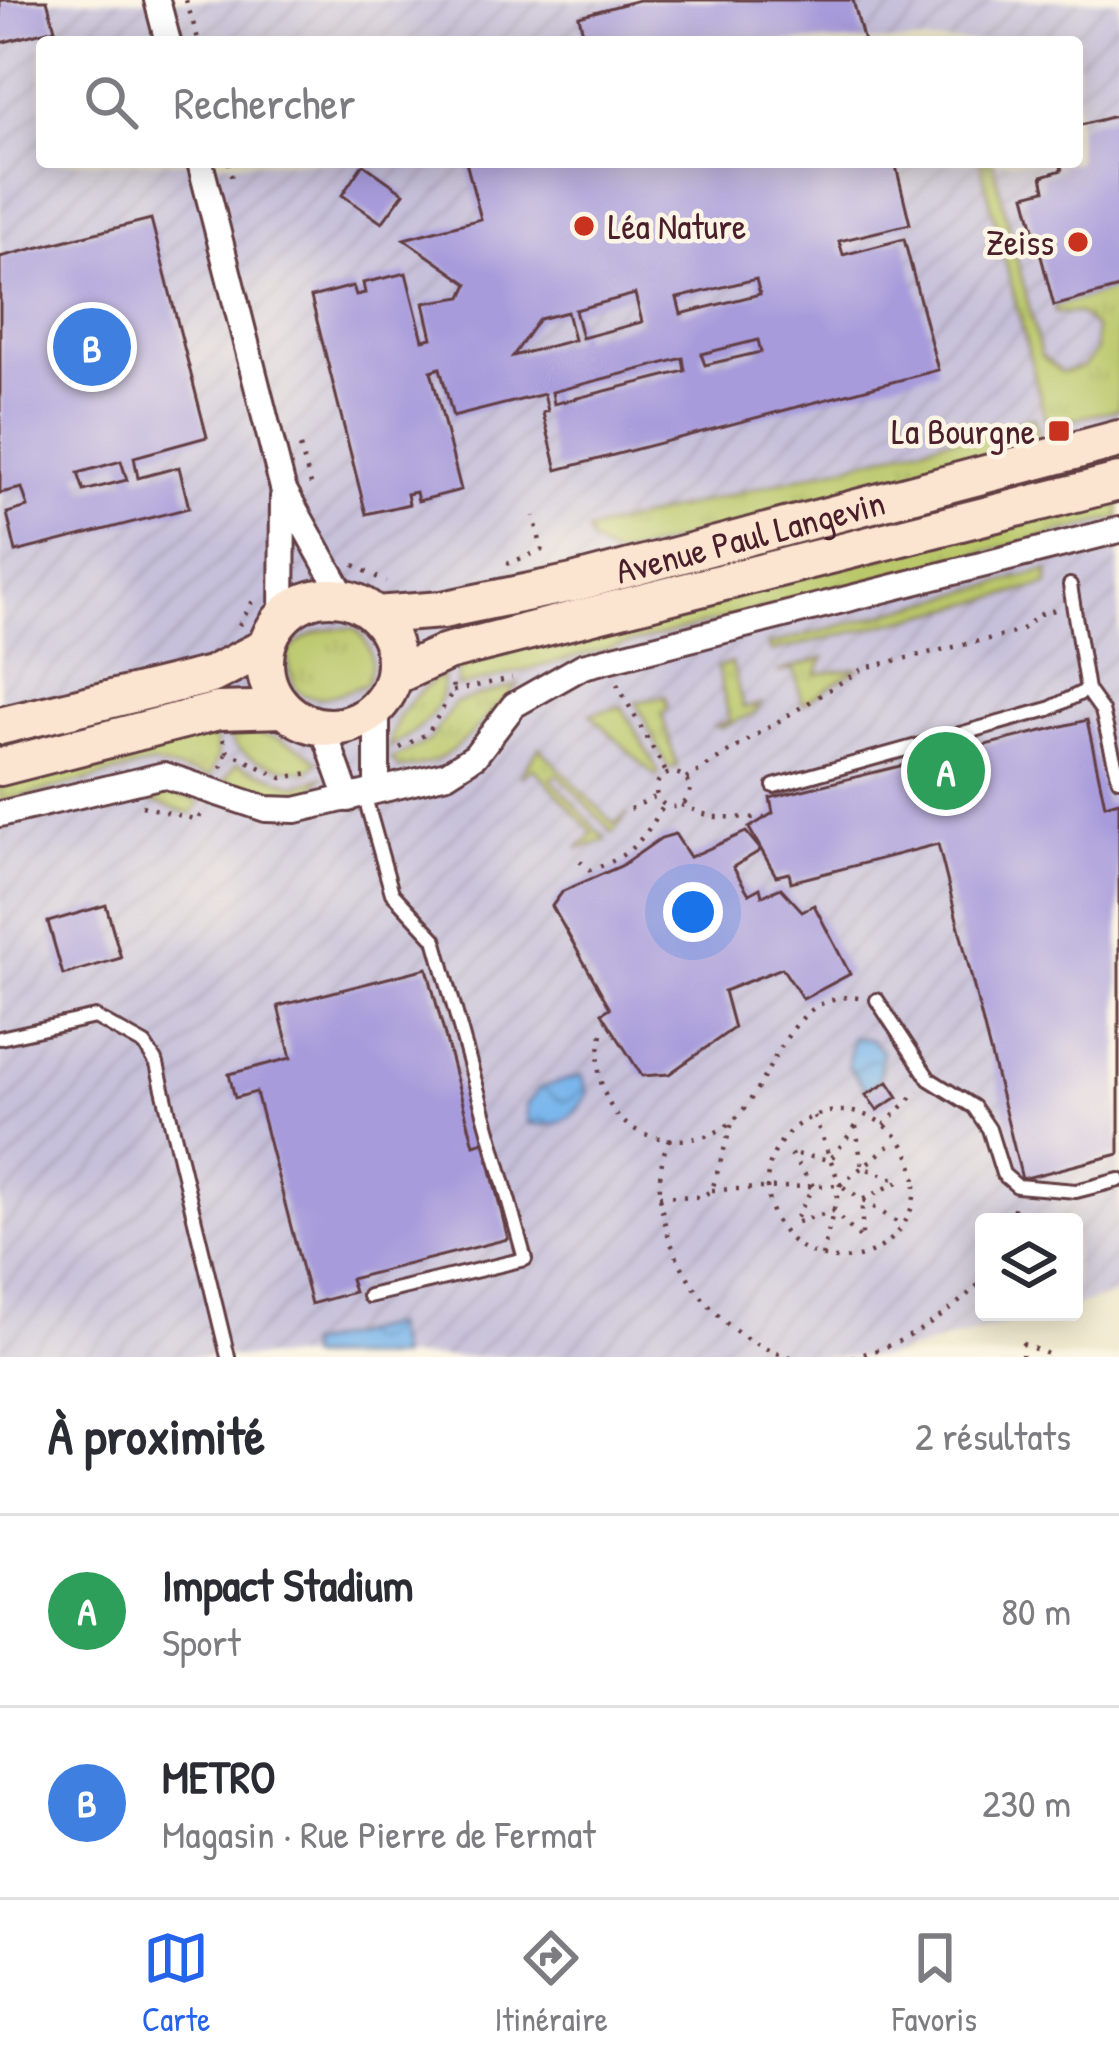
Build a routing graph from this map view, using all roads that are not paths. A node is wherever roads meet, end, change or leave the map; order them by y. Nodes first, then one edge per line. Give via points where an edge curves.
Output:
1 (157, 0) edge
2 (166, 36) edge
3 (202, 168) edge
4 (1119, 439) edge
5 (1119, 482) edge
6 (283, 488) junction
7 (1119, 530) edge
8 (1070, 584) dead end
9 (370, 599) junction
10 (269, 618) junction
11 (394, 676) junction
12 (1087, 690) junction
13 (377, 708) junction
14 (284, 710) junction
15 (0, 726) edge
16 (323, 728) junction
17 (0, 767) edge
18 (1119, 779) edge
19 (774, 786) dead end
20 (363, 794) junction
21 (0, 814) edge
22 (877, 1000) road end
23 (0, 1038) edge
24 (1119, 1180) edge
25 (369, 1296) dead end
26 (228, 1357) edge

1 - 2 street
3 - 6 street
4 - 9 main road, Avenue Paul Langevin via 573,583 442,610
5 - 11 main road, Avenue Paul Langevin via 447,652
6 - 9 street
6 - 10 street
7 - 20 street via 584,666 514,705 475,756 447,774
8 - 12 lane
9 - 10 main road via 311,600
9 - 11 main road via 395,654
10 - 14 main road via 264,669
10 - 15 main road via 211,675
11 - 13 main road
12 - 18 lane via 1102,711
12 - 19 lane via 1049,709
13 - 16 main road via 362,720
13 - 20 street
14 - 16 main road
14 - 17 main road via 218,711
16 - 20 street
20 - 21 street via 266,809 164,775
20 - 25 lane via 392,893 435,939 525,1259
22 - 24 lane via 929,1079 974,1107 1003,1174 1017,1186 1076,1191
23 - 26 lane via 95,1017 145,1045 157,1064

